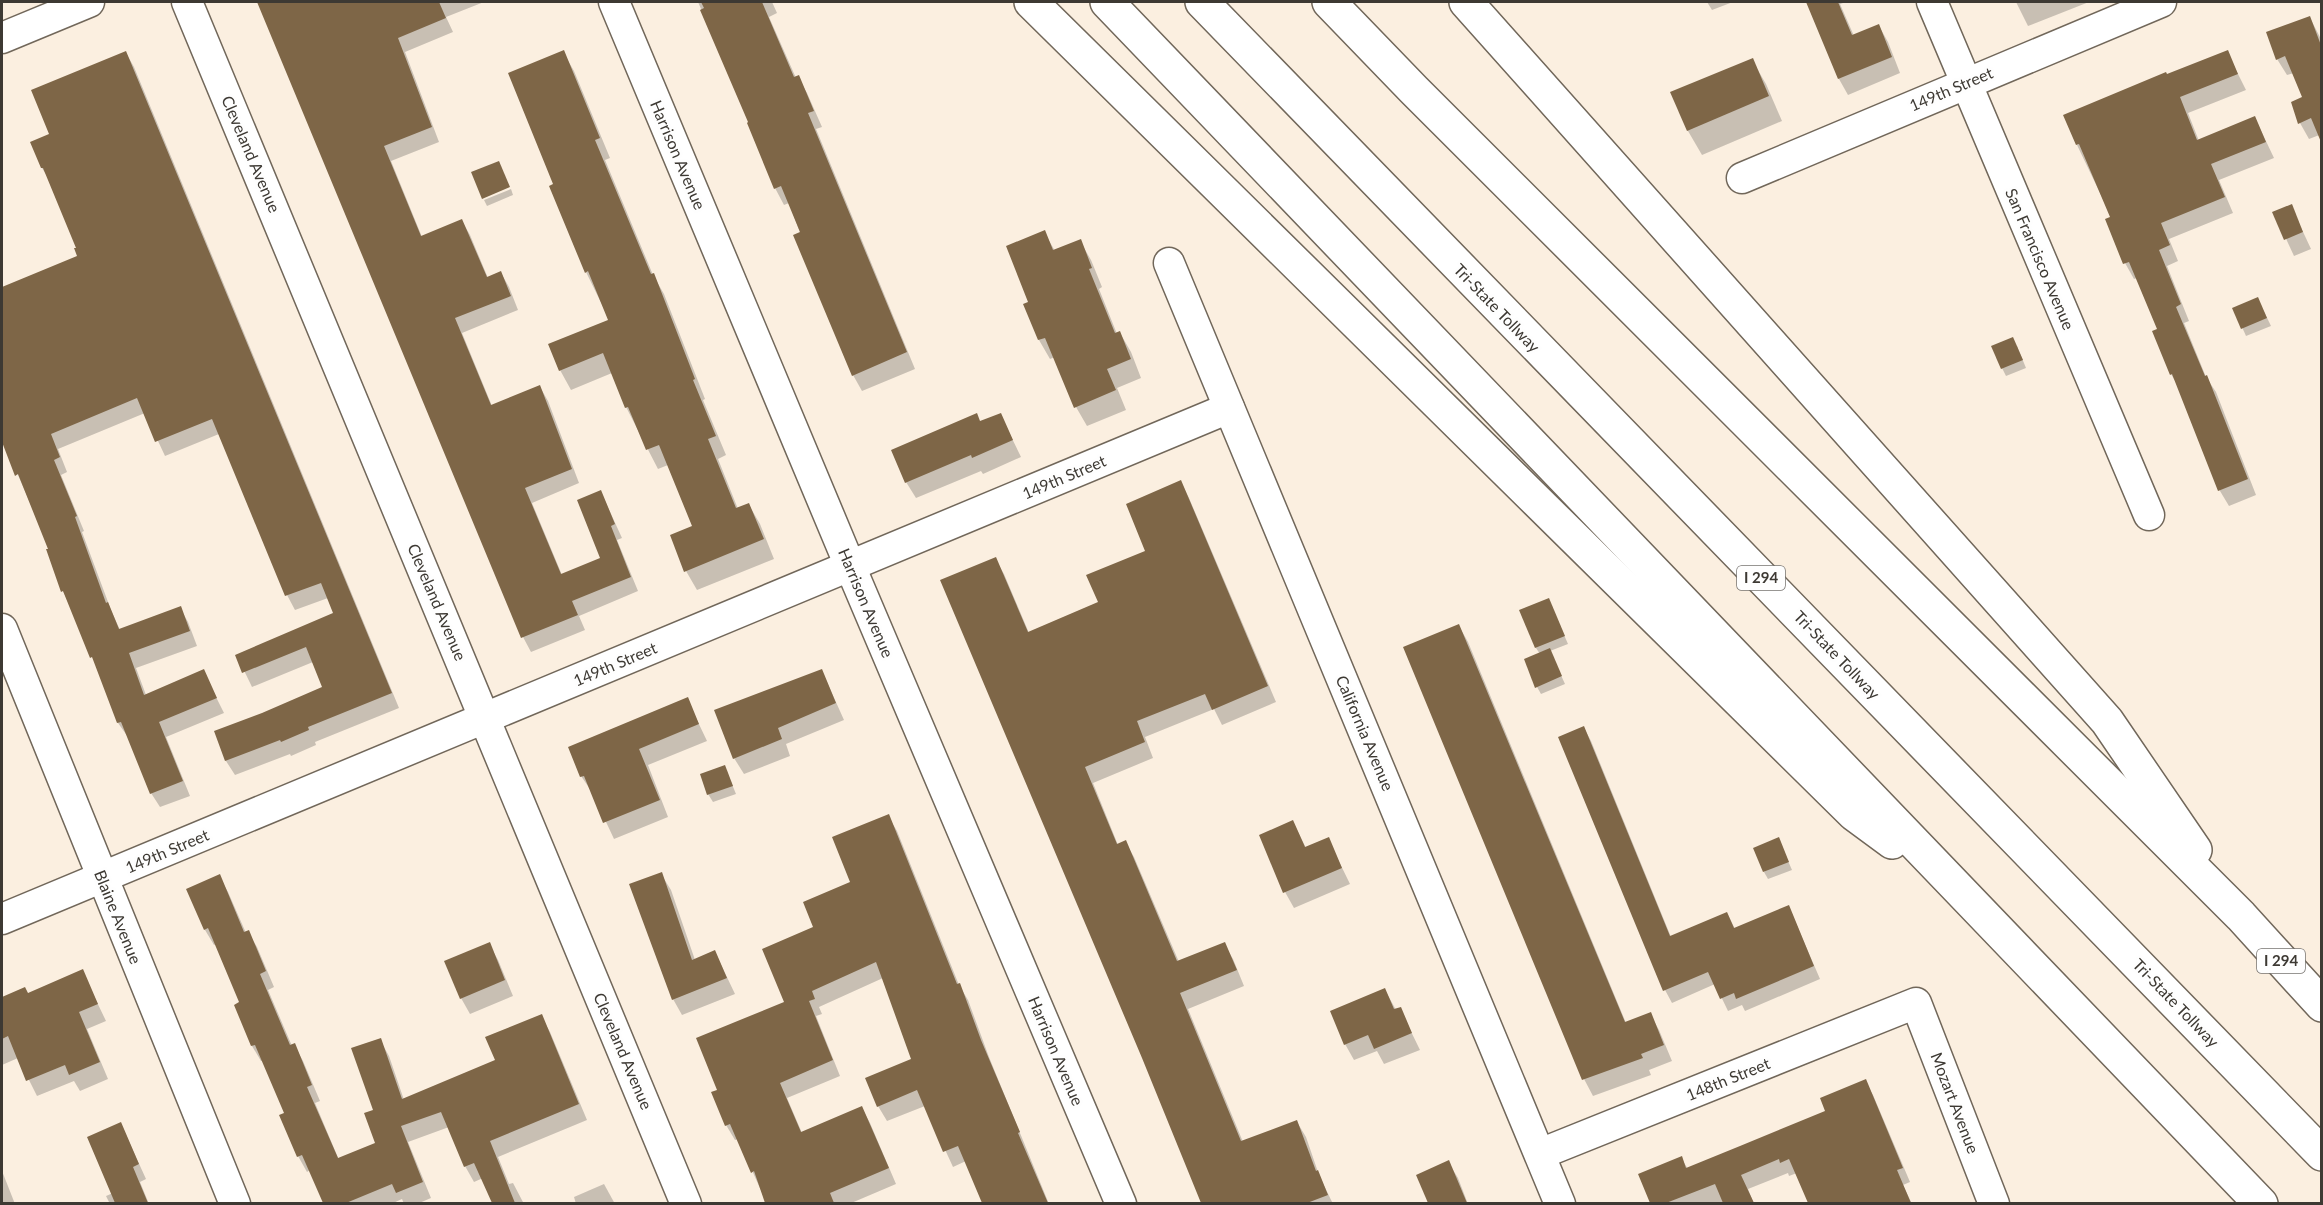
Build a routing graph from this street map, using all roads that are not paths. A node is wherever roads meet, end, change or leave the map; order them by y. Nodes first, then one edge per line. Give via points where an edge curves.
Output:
1 (89, 2) edge
2 (187, 2) edge
3 (614, 2) edge
4 (1030, 2) edge
5 (1107, 2) edge
6 (1202, 2) edge
7 (1329, 2) edge
8 (1447, 2) edge
9 (1466, 2) edge
10 (1932, 2) edge
11 (2161, 2) edge
12 (2, 38) edge
13 (1528, 73) junction
14 (1966, 83) junction
15 (1742, 178) dead end
16 (1169, 263) dead end
17 (1229, 408) junction
18 (2149, 515) dead end
19 (850, 566) junction
20 (2, 629) edge
21 (485, 718) junction
22 (102, 877) junction
23 (1955, 886) junction
24 (2241, 916) junction
25 (2, 919) edge
26 (1916, 1003) joint
27 (2322, 1005) edge
28 (1539, 1154) junction
29 (2322, 1154) edge
30 (235, 1203) edge
31 (686, 1203) edge
32 (1121, 1203) edge
33 (1560, 1203) edge
34 (1994, 1203) edge
35 (2261, 1203) edge

1 - 12 street
2 - 21 street, Cleveland Avenue
3 - 19 street, Harrison Avenue
4 - 23 highway via 1854,814
5 - 23 highway
6 - 29 highway, Tri-State Tollway / I 294
7 - 24 highway, I 294
8 - 13 highway
9 - 13 highway
10 - 14 street, San Francisco Avenue
11 - 14 street, 149th Street
13 - 24 highway via 2107,721
14 - 15 street, 149th Street
14 - 18 street, San Francisco Avenue
16 - 17 street, California Avenue
17 - 19 street, 149th Street
17 - 28 street, California Avenue
19 - 21 street, 149th Street
19 - 32 street, Harrison Avenue
20 - 22 street, Blaine Avenue
21 - 22 street, 149th Street
21 - 31 street, Cleveland Avenue
22 - 25 street, 149th Street
22 - 30 street, Blaine Avenue
23 - 35 highway
24 - 27 highway, I 294
26 - 28 street, 148th Street
26 - 34 street, Mozart Avenue
28 - 33 street, California Avenue

